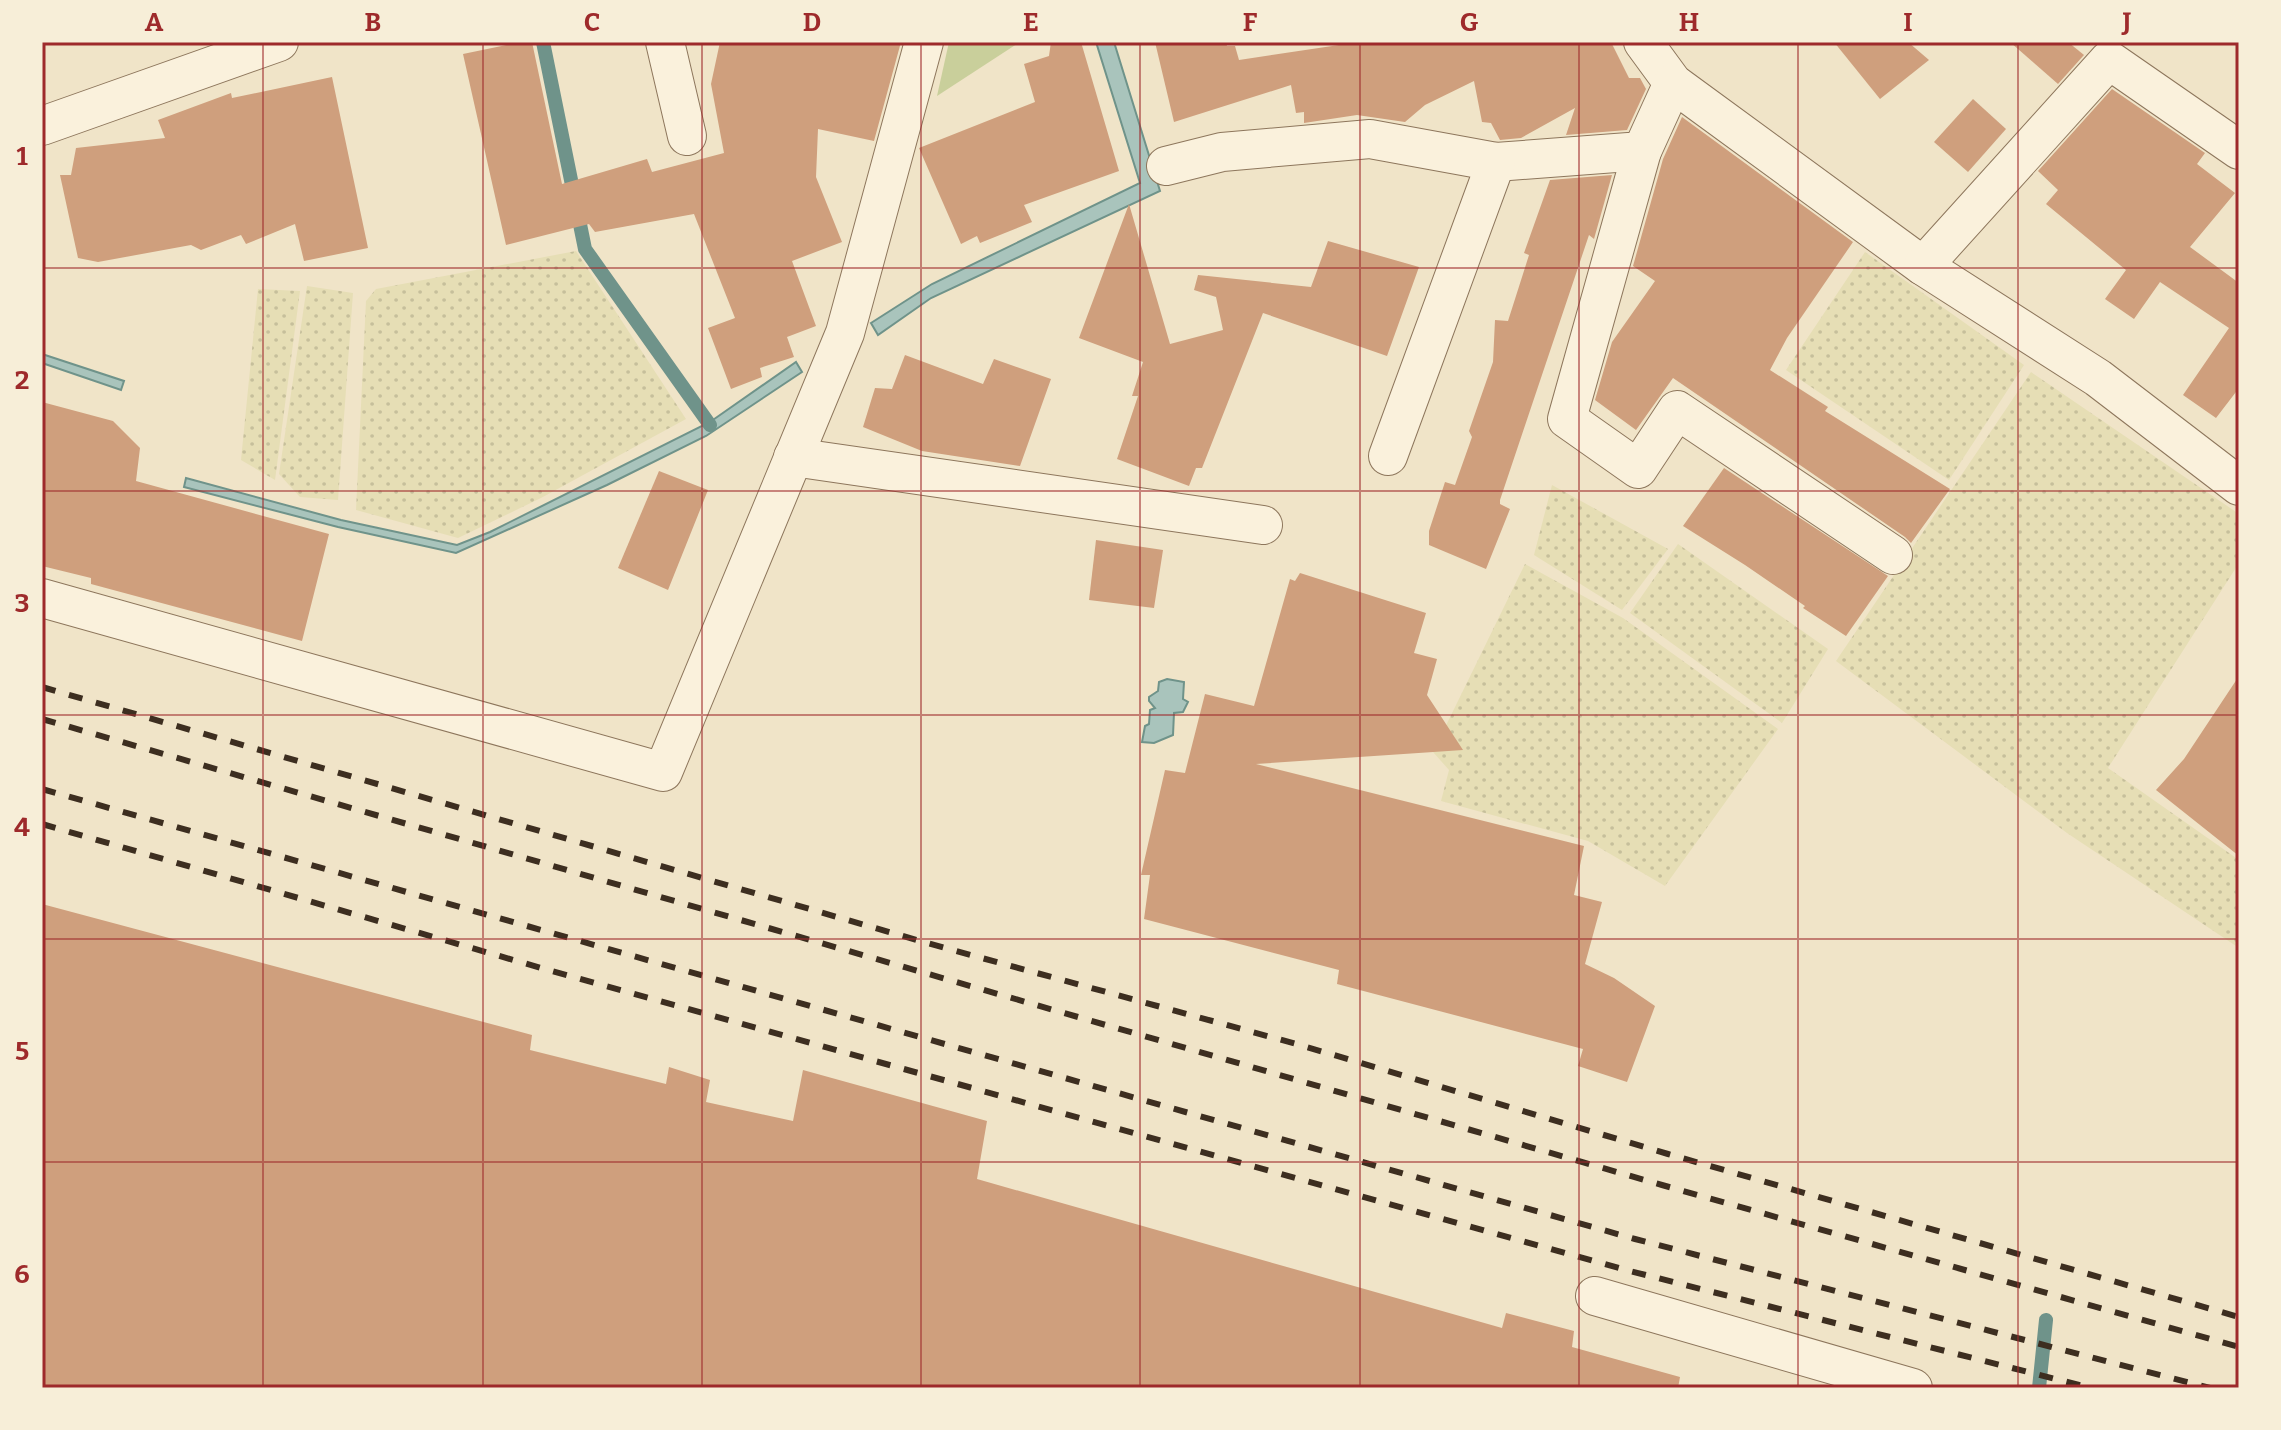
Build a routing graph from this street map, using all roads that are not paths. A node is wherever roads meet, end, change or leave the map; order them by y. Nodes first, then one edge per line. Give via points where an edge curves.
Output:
1 (279, 42) edge
2 (665, 42) edge
3 (924, 42) edge
4 (1661, 57) edge
5 (42, 126) edge
6 (687, 136) dead end
7 (2239, 150) edge
8 (1642, 151) junction
9 (1496, 162) junction
10 (1166, 166) dead end
11 (1923, 266) junction
12 (1388, 456) dead end
13 (793, 457) junction
14 (2239, 486) edge
15 (1263, 525) dead end
16 (1893, 555) dead end
17 (42, 598) edge
18 (1595, 1296) dead end
19 (1913, 1388) edge

1 - 5 street
2 - 6 street
3 - 13 street via 845,333
4 - 8 street
4 - 11 street
7 - 11 street via 2109,60
8 - 9 street
8 - 16 street via 1567,419 1638,469 1677,410
9 - 10 street via 1370,139 1222,152
9 - 12 street
11 - 14 street via 2098,378
13 - 15 street
13 - 17 street via 663,772
18 - 19 street

